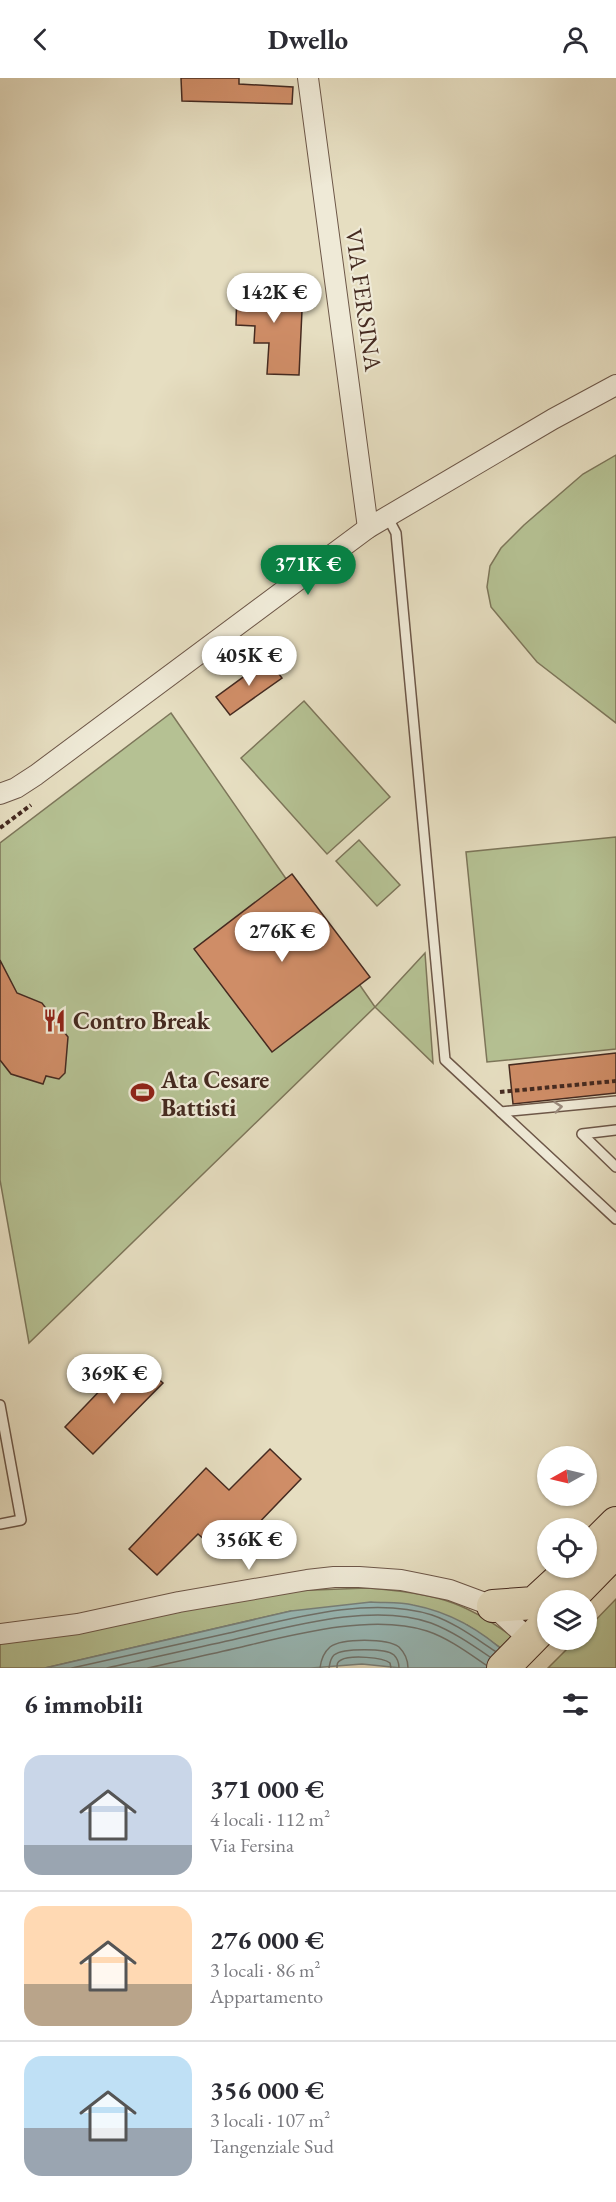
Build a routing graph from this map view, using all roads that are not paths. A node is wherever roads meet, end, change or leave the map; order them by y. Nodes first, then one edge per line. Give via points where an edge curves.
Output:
1 (308, 78) edge
2 (616, 385) edge
3 (387, 516) junction
4 (368, 528) junction
5 (0, 794) edge
6 (616, 1101) edge
7 (501, 1112) junction
8 (616, 1130) edge
9 (616, 1167) edge
10 (616, 1219) edge
11 (0, 1405) edge
12 (616, 1523) edge
13 (0, 1524) edge
14 (597, 1542) edge
15 (616, 1551) edge
16 (561, 1578) edge
17 (616, 1582) edge
18 (578, 1590) edge
19 (597, 1601) edge
20 (493, 1606) junction
21 (0, 1634) edge
22 (533, 1649) edge

1 - 4 street, VIA FERSINA
2 - 3 street
3 - 4 street
3 - 7 lane via 396,533 445,1060
4 - 5 street via 36,775
7 -> 6 lane
7 - 10 lane
8 - 9 lane via 582,1134
11 - 13 lane via 21,1520
12 - 14 highway
15 - 18 highway
16 - 20 highway via 534,1603
17 - 19 highway
20 - 21 street via 450,1590 401,1580 334,1577 179,1602 78,1624
20 - 22 street

